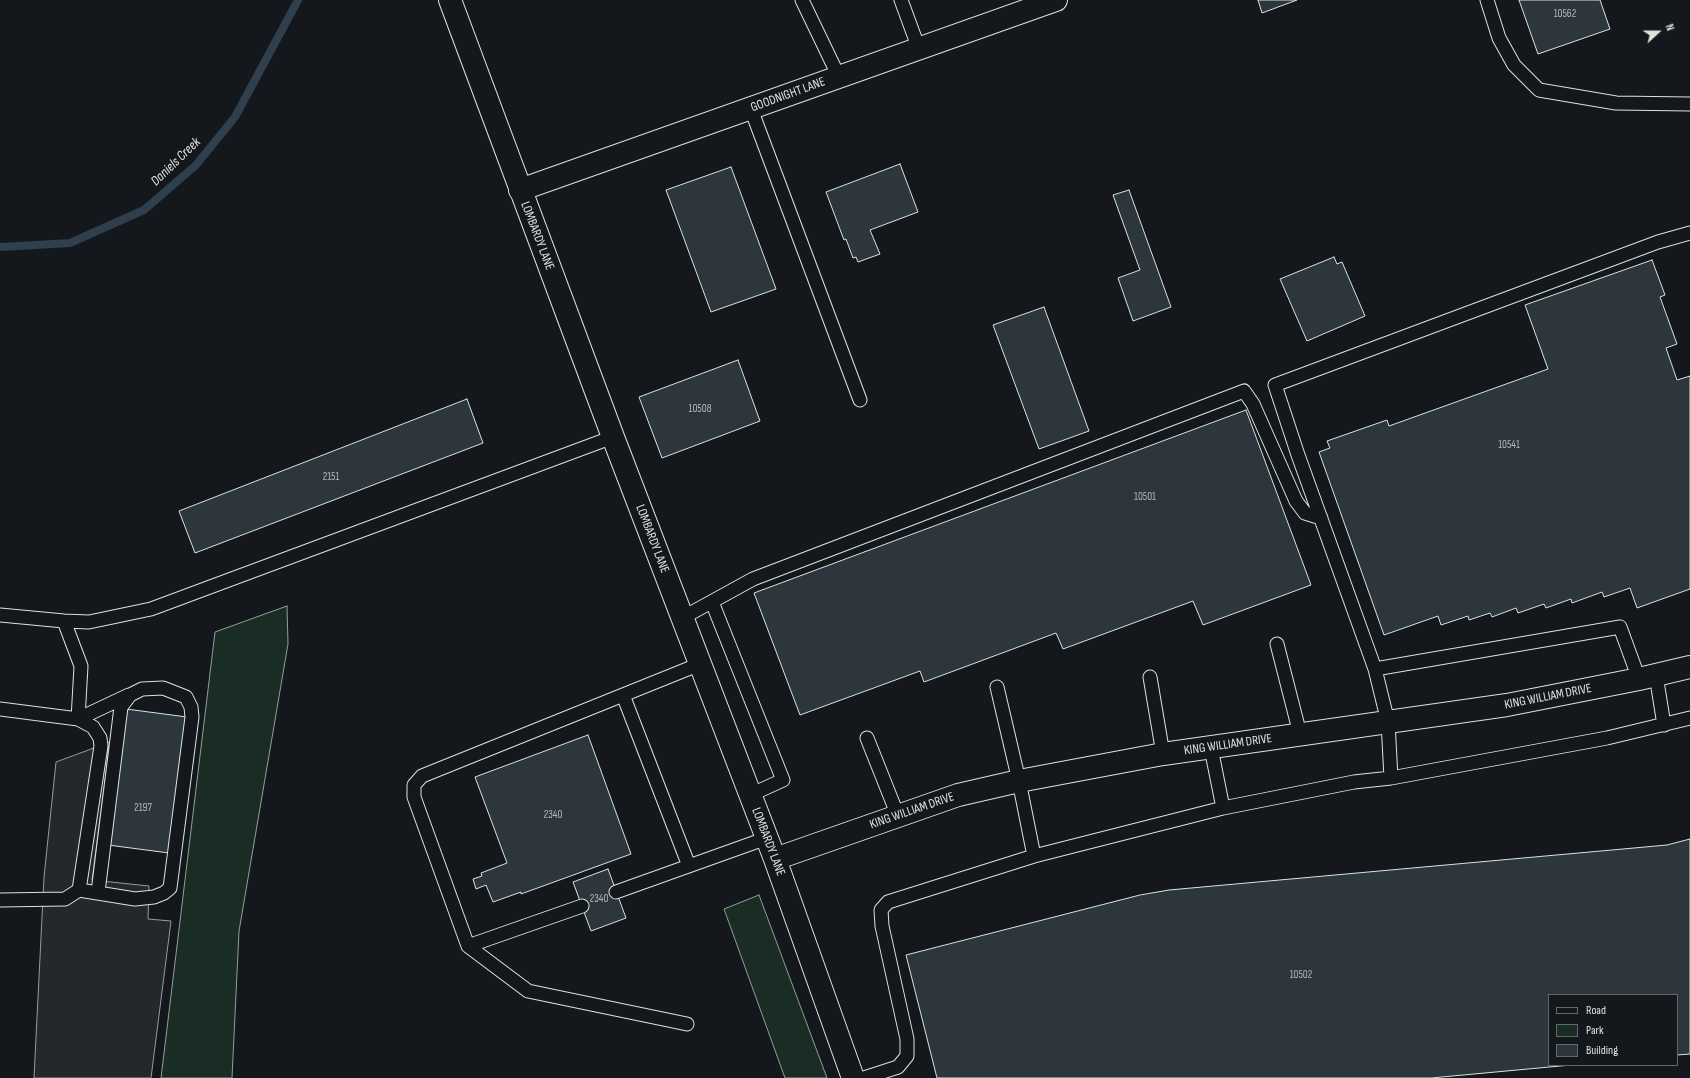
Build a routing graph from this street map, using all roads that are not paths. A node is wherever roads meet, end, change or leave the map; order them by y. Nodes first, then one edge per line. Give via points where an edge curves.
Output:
1 (450, 0) edge
2 (802, 0) edge
3 (901, 0) edge
4 (1056, 0) edge
5 (1487, 0) edge
6 (919, 49) junction
7 (840, 77) junction
8 (1690, 104) edge
9 (750, 109) junction
10 (520, 190) junction
11 (1690, 233) edge
12 (860, 400) dead end
13 (613, 437) junction
14 (1321, 518) junction
15 (712, 602) junction
16 (0, 615) edge
17 (682, 618) junction
18 (64, 622) junction
19 (1277, 644) dead end
20 (700, 664) junction
21 (1690, 666) edge
22 (1375, 669) junction
23 (1150, 677) dead end
24 (1647, 677) junction
25 (997, 687) dead end
26 (130, 695) junction
27 (623, 695) junction
28 (0, 709) edge
29 (78, 718) junction
30 (1690, 718) edge
31 (1388, 722) junction
32 (1664, 725) junction
33 (1300, 734) junction
34 (867, 738) dead end
35 (1211, 748) junction
36 (1163, 754) junction
37 (1391, 778) junction
38 (1019, 781) junction
39 (750, 795) junction
40 (1223, 808) junction
41 (898, 816) junction
42 (767, 838) junction
43 (1034, 856) junction
44 (775, 859) junction
45 (689, 866) junction
46 (79, 890) junction
47 (98, 892) junction
48 (616, 892) dead end
49 (0, 900) edge
50 (582, 906) dead end
51 (468, 946) junction
52 (687, 1024) dead end
53 (853, 1078) edge
54 (864, 1078) edge

1 - 10 street, LOMBARDY LANE
2 - 7 lane
3 - 6 lane
4 - 6 street, GOODNIGHT LANE
5 - 8 lane via 1499,38 1514,65 1539,90 1616,103
6 - 7 street, GOODNIGHT LANE
7 - 9 street, GOODNIGHT LANE
9 - 10 street, GOODNIGHT LANE
9 - 12 lane
10 - 13 street, LOMBARDY LANE
11 - 14 lane via 1658,242 1275,386
13 - 17 street, LOMBARDY LANE
13 - 18 lane via 151,609 88,622
14 - 15 lane via 1305,513 1296,501 1253,404 1244,391 753,579
14 - 22 lane
15 - 17 lane
15 - 39 lane via 783,780
16 - 18 lane
17 - 20 street, LOMBARDY LANE
18 - 29 lane via 81,666
19 - 33 lane
20 - 27 lane
20 - 39 street, LOMBARDY LANE
21 - 24 street, KING WILLIAM DRIVE
22 - 24 lane via 1620,627
22 - 31 lane
23 - 36 lane
24 - 31 street, KING WILLIAM DRIVE via 1507,705
24 - 32 lane
25 - 38 lane
26 - 29 lane
26 - 47 lane via 121,707
26 - 47 lane via 142,689 163,688 186,697 191,707 192,717 170,888 154,897 135,899
27 - 45 lane
27 - 51 lane via 422,776 414,785 414,797
28 - 29 lane
29 - 46 lane via 93,727 100,738 101,746
30 - 32 lane
31 - 33 street, KING WILLIAM DRIVE
31 - 37 lane
32 - 37 lane
33 - 35 street, KING WILLIAM DRIVE
34 - 41 lane
35 - 36 street, KING WILLIAM DRIVE
35 - 40 lane
36 - 38 street, KING WILLIAM DRIVE
37 - 40 lane via 1354,782
38 - 41 street, KING WILLIAM DRIVE via 958,795
38 - 43 lane
39 - 42 street, LOMBARDY LANE
40 - 43 lane
41 - 44 street, KING WILLIAM DRIVE
42 - 44 street, LOMBARDY LANE
42 - 45 lane
43 - 54 lane via 888,902 882,910 882,926 907,1039 907,1056 898,1067
44 - 53 street, LOMBARDY LANE
45 - 48 lane
46 - 47 lane
46 - 49 lane via 65,899
50 - 51 lane
51 - 52 lane via 528,991

